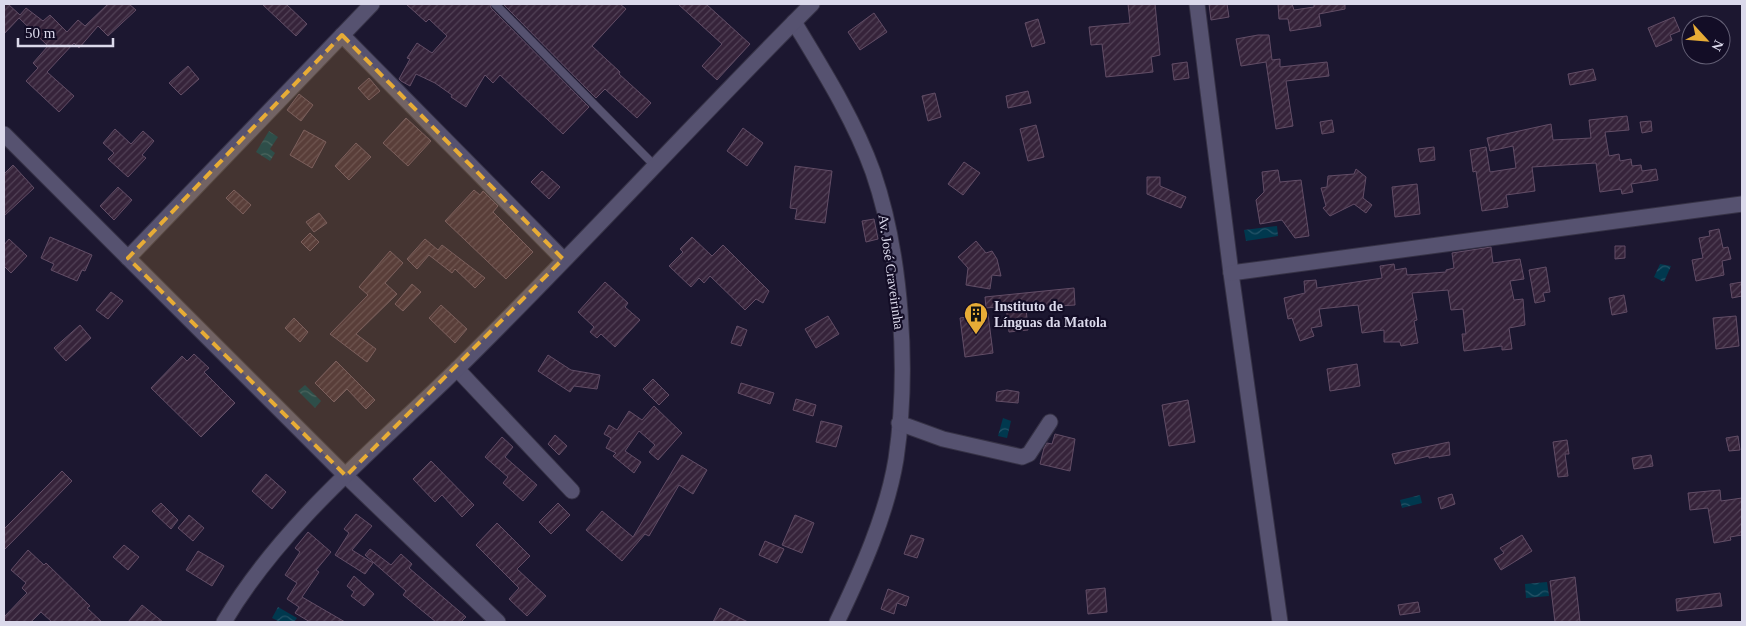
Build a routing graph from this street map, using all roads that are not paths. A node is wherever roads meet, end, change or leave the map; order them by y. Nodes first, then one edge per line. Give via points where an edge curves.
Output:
1 (372, 4) edge
2 (495, 4) edge
3 (812, 4) edge
4 (1197, 4) edge
5 (794, 22) junction
6 (342, 35) junction
7 (4, 134) edge
8 (656, 167) junction
9 (1742, 204) edge
10 (128, 258) junction
11 (563, 259) junction
12 (1231, 273) junction
13 (457, 369) junction
14 (1050, 422) dead end
15 (899, 423) junction
16 (346, 476) junction
17 (572, 491) dead end
18 (224, 622) edge
19 (498, 622) edge
20 (837, 622) edge
21 (1280, 622) edge

1 - 6 street
2 - 8 lane
3 - 5 street
4 - 12 street
5 - 8 street
5 - 15 street, Av. José Craveirinha via 839,96 872,172 888,230 900,313 902,392
6 - 10 street
6 - 11 street
7 - 10 street
8 - 11 street
9 - 12 street
10 - 16 street
11 - 13 street
12 - 21 street
13 - 16 street
13 - 17 street
14 - 15 street via 1029,454 1022,457
15 - 20 street, Av. José Craveirinha via 896,460 879,522
16 - 18 street via 276,550
16 - 19 street

